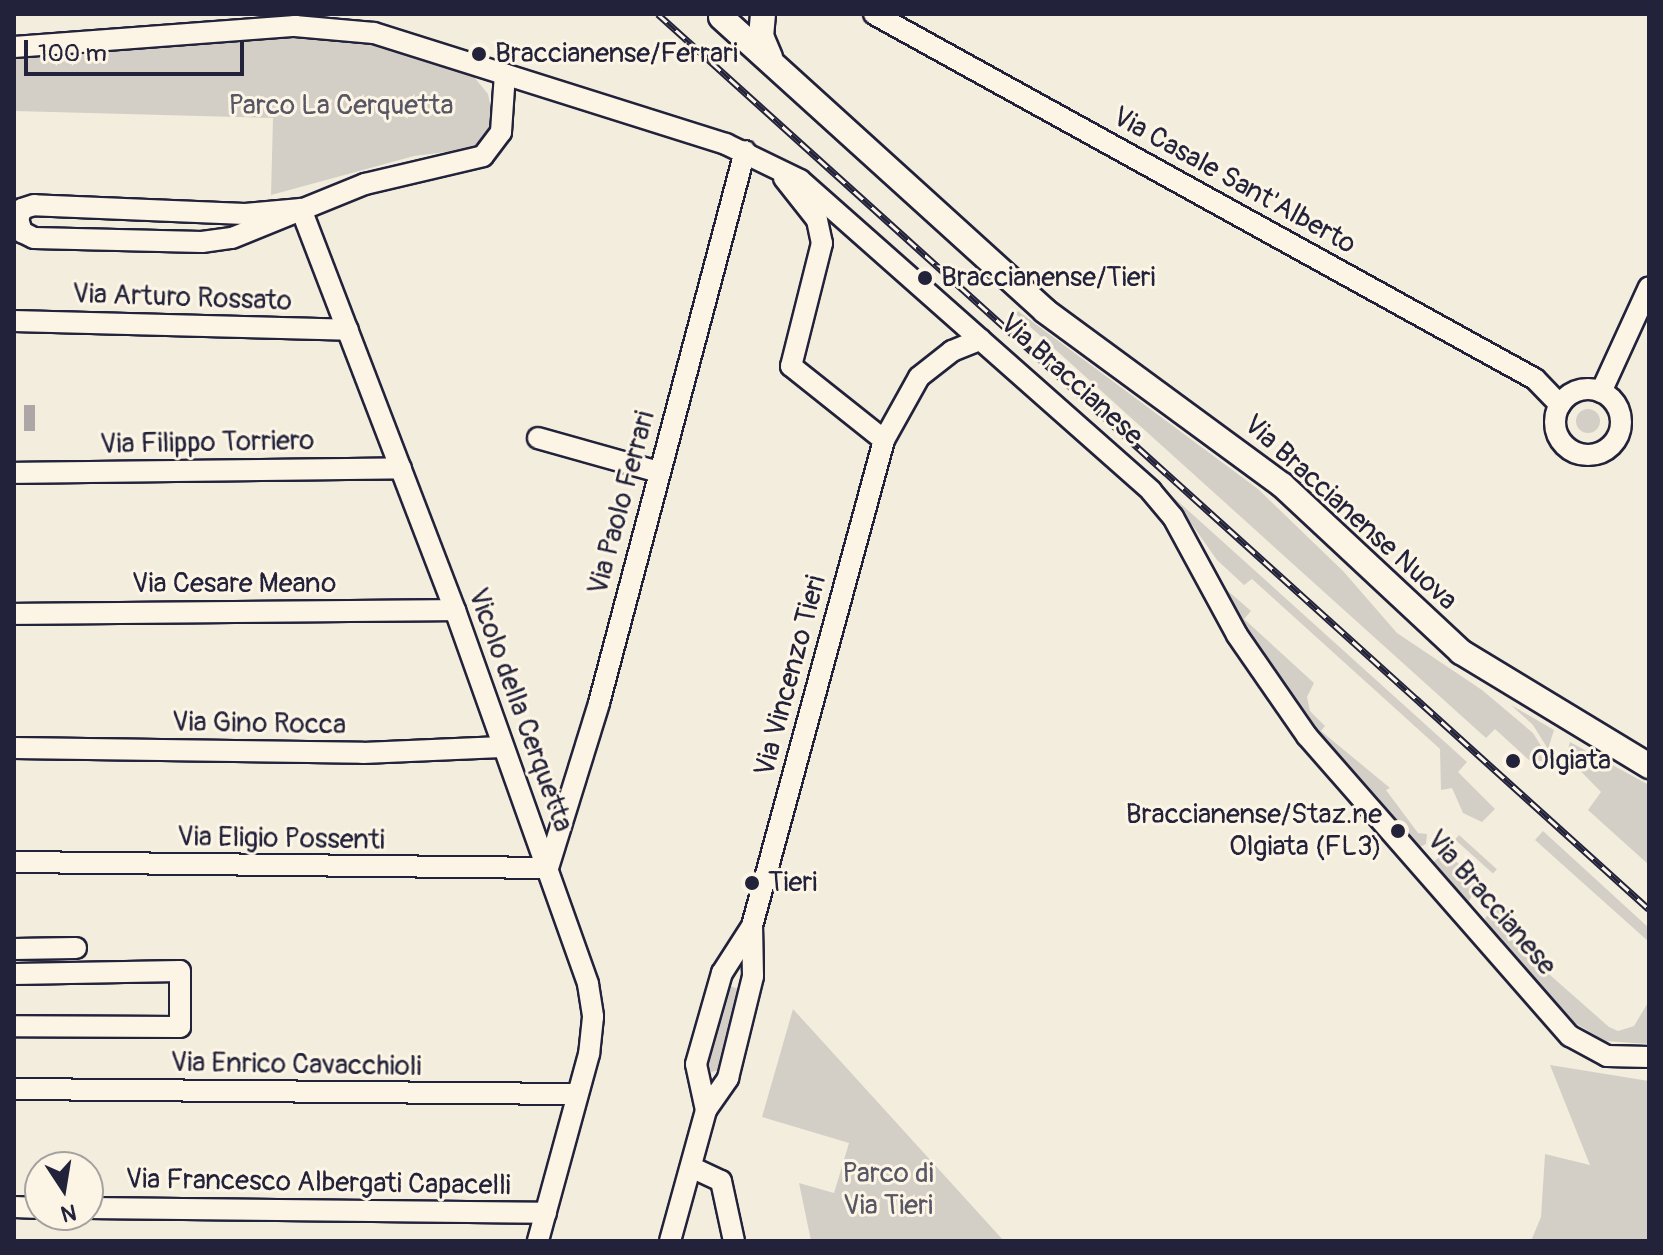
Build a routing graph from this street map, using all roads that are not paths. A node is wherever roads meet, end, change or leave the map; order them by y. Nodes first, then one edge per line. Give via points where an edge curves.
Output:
1 (752, 14) edge
2 (763, 14) edge
3 (874, 14) edge
4 (717, 15) edge
5 (193, 23) edge
6 (14, 47) edge
7 (773, 63) junction
8 (505, 74) junction
9 (745, 151) junction
10 (772, 163) junction
11 (301, 209) junction
12 (1649, 287) edge
13 (14, 321) edge
14 (348, 330) junction
15 (981, 339) junction
16 (1601, 392) junction
17 (1560, 405) junction
18 (538, 438) dead end
19 (884, 440) junction
20 (401, 468) junction
21 (659, 472) junction
22 (14, 473) edge
23 (455, 610) junction
24 (14, 614) edge
25 (502, 747) junction
26 (14, 748) edge
27 (1649, 766) edge
28 (14, 862) edge
29 (548, 868) junction
30 (752, 926) junction
31 (76, 948) dead end
32 (14, 949) edge
33 (14, 974) edge
34 (722, 975) junction
35 (751, 989) junction
36 (14, 1026) edge
37 (1649, 1057) edge
38 (696, 1064) junction
39 (728, 1078) junction
40 (14, 1089) edge
41 (577, 1094) junction
42 (706, 1110) junction
43 (691, 1167) junction
44 (104, 1208) edge
45 (546, 1213) junction
46 (538, 1241) edge
47 (670, 1241) edge
48 (734, 1241) edge

1 - 4 main road
2 - 7 main road via 761,36
3 - 17 street, Via Casale Sant'Alberto via 1535,379
4 - 7 main road, Via Braccianense Nuova
5 - 6 street, Via Braccianese
5 - 8 street, Via Braccianese via 360,31 426,45
7 - 27 main road, Via Braccianense Nuova via 1045,311 1282,485 1461,652
8 - 9 street, Via Braccianese
8 - 11 street via 501,132 488,153 388,177
9 - 10 street, Via Braccianese
9 - 21 street, Via Paolo Ferrari
10 - 15 street, Via Braccianese via 833,205
10 - 19 street via 811,211 822,235 791,366
11 - 11 street via 245,214 34,205 22,209 18,219 22,232 34,238 202,242 244,234
11 - 14 street, Vicolo della Cerquetta
12 - 16 street
13 - 14 street, Via Arturo Rossato
14 - 20 street, Vicolo della Cerquetta
15 - 19 street, Via Vincenzo Tieri via 952,351 919,377
15 - 37 street, Via Braccianese via 1158,500 1258,669 1307,736 1570,1036 1607,1056
16 - 17 street via 1573,393
16 - 17 street via 1617,407 1620,430 1598,454 1575,453 1559,438
18 - 21 street
19 - 30 street, Via Vincenzo Tieri
20 - 22 street, Via Filippo Torriero
20 - 23 street, Vicolo della Cerquetta
21 - 29 street, Via Paolo Ferrari via 599,703
23 - 24 street, Via Cesare Meano
23 - 25 street, Vicolo della Cerquetta
25 - 26 street, Via Gino Rocca via 363,753
25 - 29 street, Vicolo della Cerquetta
28 - 29 street, Via Eligio Possenti
29 - 41 street, Vicolo della Cerquetta via 592,1006 591,1040
30 - 34 street, Via Vincenzo Tieri
30 - 35 street, Via Vincenzo Tieri
31 - 32 street
33 - 36 street via 180,971 180,1027
34 - 35 street via 741,978
34 - 38 street, Via Vincenzo Tieri
35 - 39 street, Via Vincenzo Tieri
38 - 39 street via 709,1076
38 - 42 street, Via Vincenzo Tieri
39 - 42 street, Via Vincenzo Tieri
40 - 41 street, Via Enrico Cavacchioli
41 - 45 street, Vicolo della Cerquetta
42 - 43 street, Via Vincenzo Tieri
43 - 47 street, Via Vincenzo Tieri
43 - 48 street via 721,1181
44 - 45 street, Via Francesco Albergati Capacelli
45 - 46 street, Vicolo della Cerquetta

